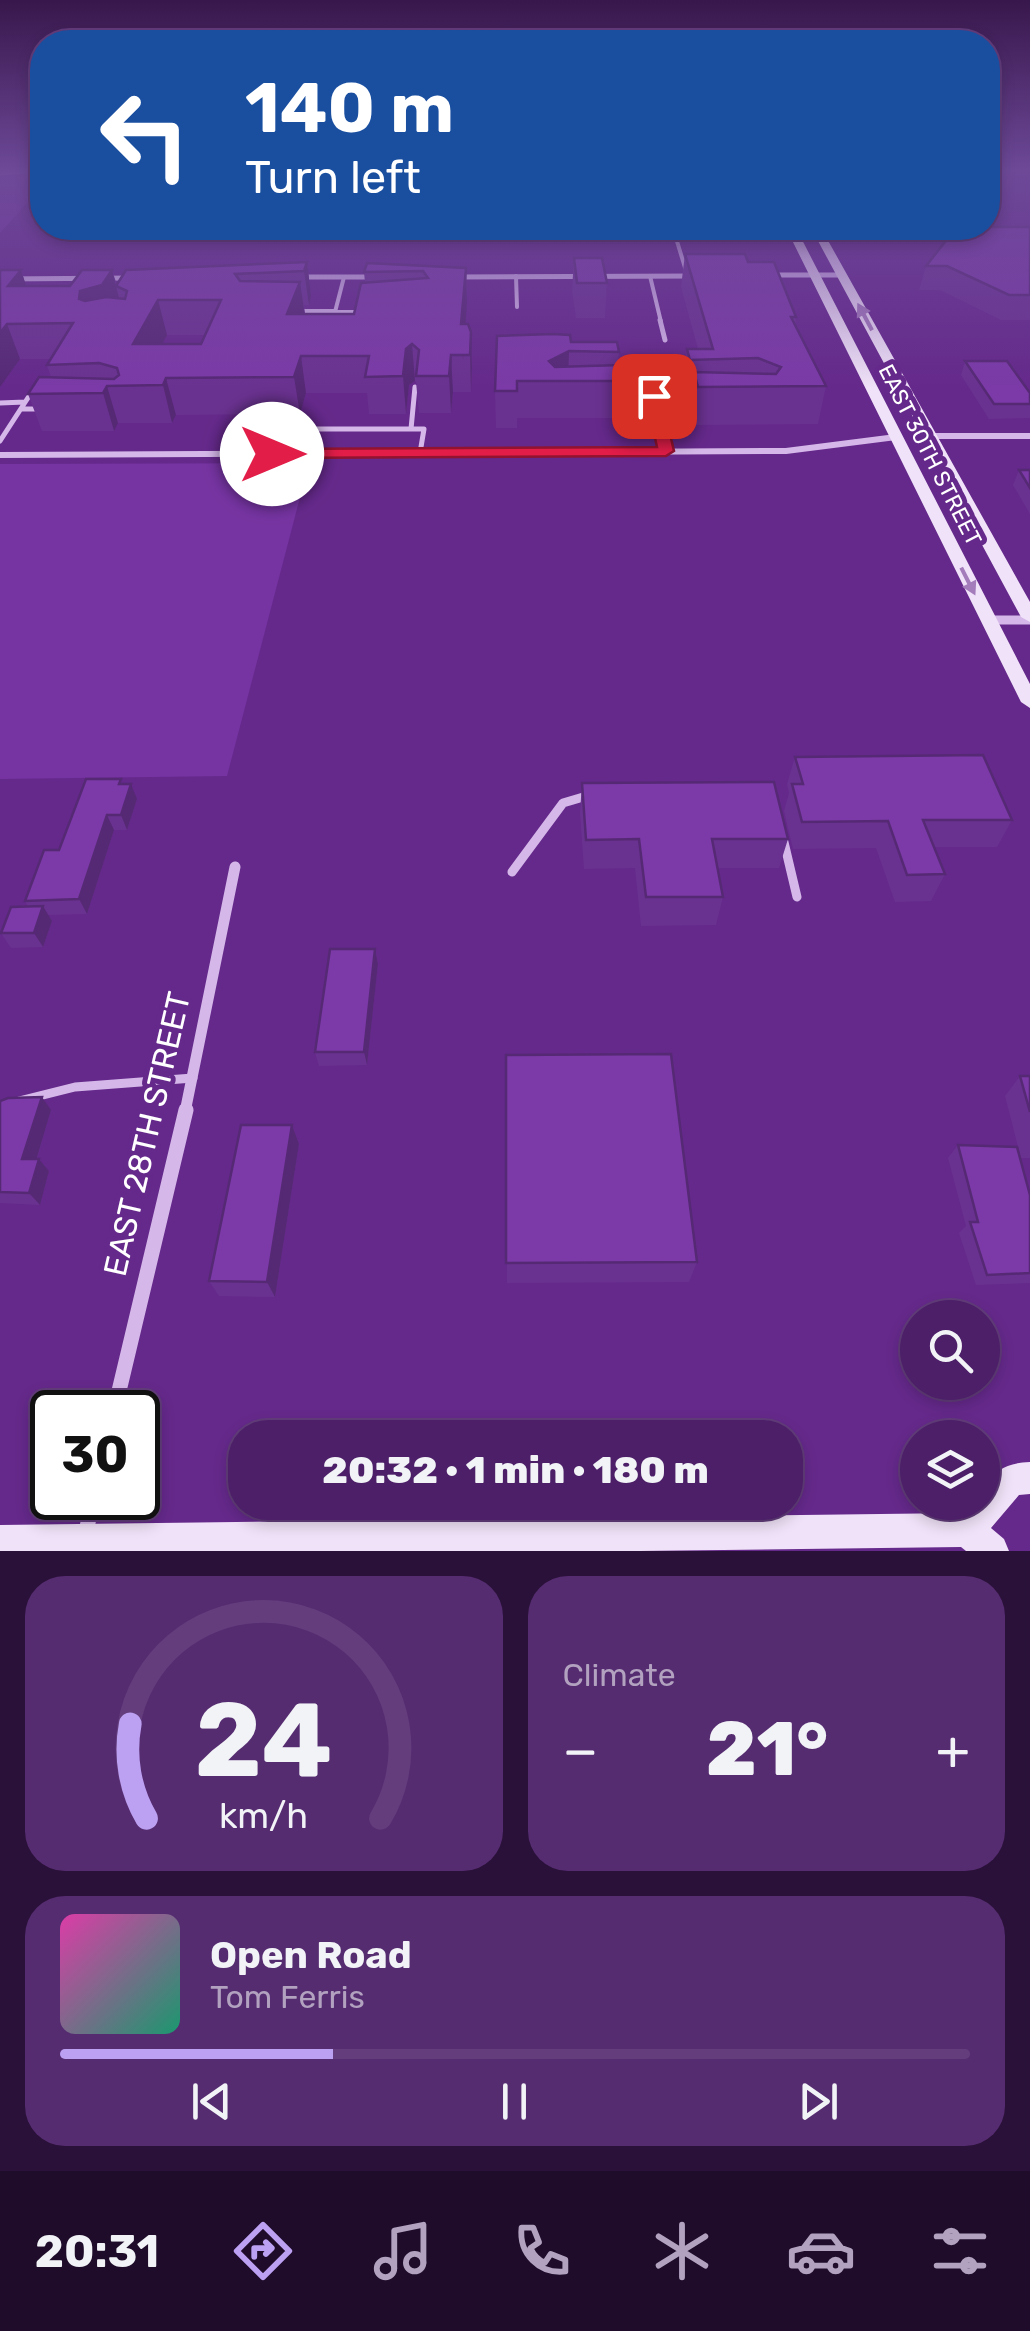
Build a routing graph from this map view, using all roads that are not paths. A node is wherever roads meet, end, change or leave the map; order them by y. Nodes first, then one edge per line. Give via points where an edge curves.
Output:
1 (677, 243) edge
2 (799, 243) edge
3 (825, 243) edge
4 (758, 275) edge
5 (814, 275) junction
6 (842, 275) junction
7 (516, 276) junction
8 (650, 276) junction
9 (688, 276) junction
10 (705, 276) edge
11 (288, 277) edge
12 (344, 277) junction
13 (383, 277) edge
14 (442, 277) edge
15 (4, 278) edge
16 (139, 278) edge
17 (0, 288) edge
18 (517, 306) dead end
19 (296, 311) edge
20 (335, 312) junction
21 (366, 312) edge
22 (331, 329) edge
23 (665, 340) dead end
24 (41, 380) edge
25 (414, 387) edge
26 (652, 388) dead end
27 (602, 397) edge
28 (655, 400) junction
29 (0, 403) edge
30 (714, 404) edge
31 (23, 406) junction
32 (52, 409) edge
33 (411, 429) junction
34 (896, 436) junction
35 (930, 436) junction
36 (1030, 436) edge
37 (0, 441) edge
38 (666, 451) junction
39 (420, 453) junction
40 (236, 454) junction
41 (0, 455) edge
42 (1030, 618) edge
43 (988, 620) junction
44 (1030, 702) edge
45 (597, 793) edge
46 (780, 826) edge
47 (235, 867) dead end
48 (512, 872) dead end
49 (797, 897) dead end
50 (192, 1078) junction
51 (4, 1107) edge
52 (119, 1390) edge
53 (1030, 1478) edge
54 (97, 1520) edge
55 (979, 1541) edge
56 (0, 1542) edge
57 (100, 1546) edge

1 - 9 lane
2 - 5 main road, EAST 30TH STREET
3 - 6 main road, EAST 30TH STREET
4 - 5 street
5 - 6 street
5 - 34 main road, EAST 30TH STREET
35 -> 6 main road, EAST 30TH STREET
7 - 8 street
7 - 14 street
7 - 18 lane
8 - 9 street
8 - 23 lane
9 - 10 street
11 - 12 street
12 - 13 street
12 - 20 lane
15 - 16 street
15 - 17 lane
19 - 20 lane
20 - 21 lane
20 - 22 lane
24 - 31 lane
25 - 33 lane
26 - 28 lane
27 - 28 lane
28 - 30 lane
28 - 38 lane
29 - 31 lane
31 - 32 lane
31 - 37 lane
33 - 39 lane via 424,429
33 - 40 lane via 246,429
34 - 38 street via 786,451
34 -> 43 main road, EAST 30TH STREET
35 - 36 street
35 - 42 main road, EAST 30TH STREET
38 - 39 street
39 - 40 street
40 - 41 street
42 - 43 street
43 - 44 main road, EAST 30TH STREET
45 - 48 lane via 563,804
46 - 49 lane
47 - 50 street, EAST 28TH STREET
50 - 51 lane via 74,1087
50 - 52 street, EAST 28TH STREET
53 - 55 main road via 1010,1478
54 - 57 street
55 - 57 main road
56 - 57 main road

